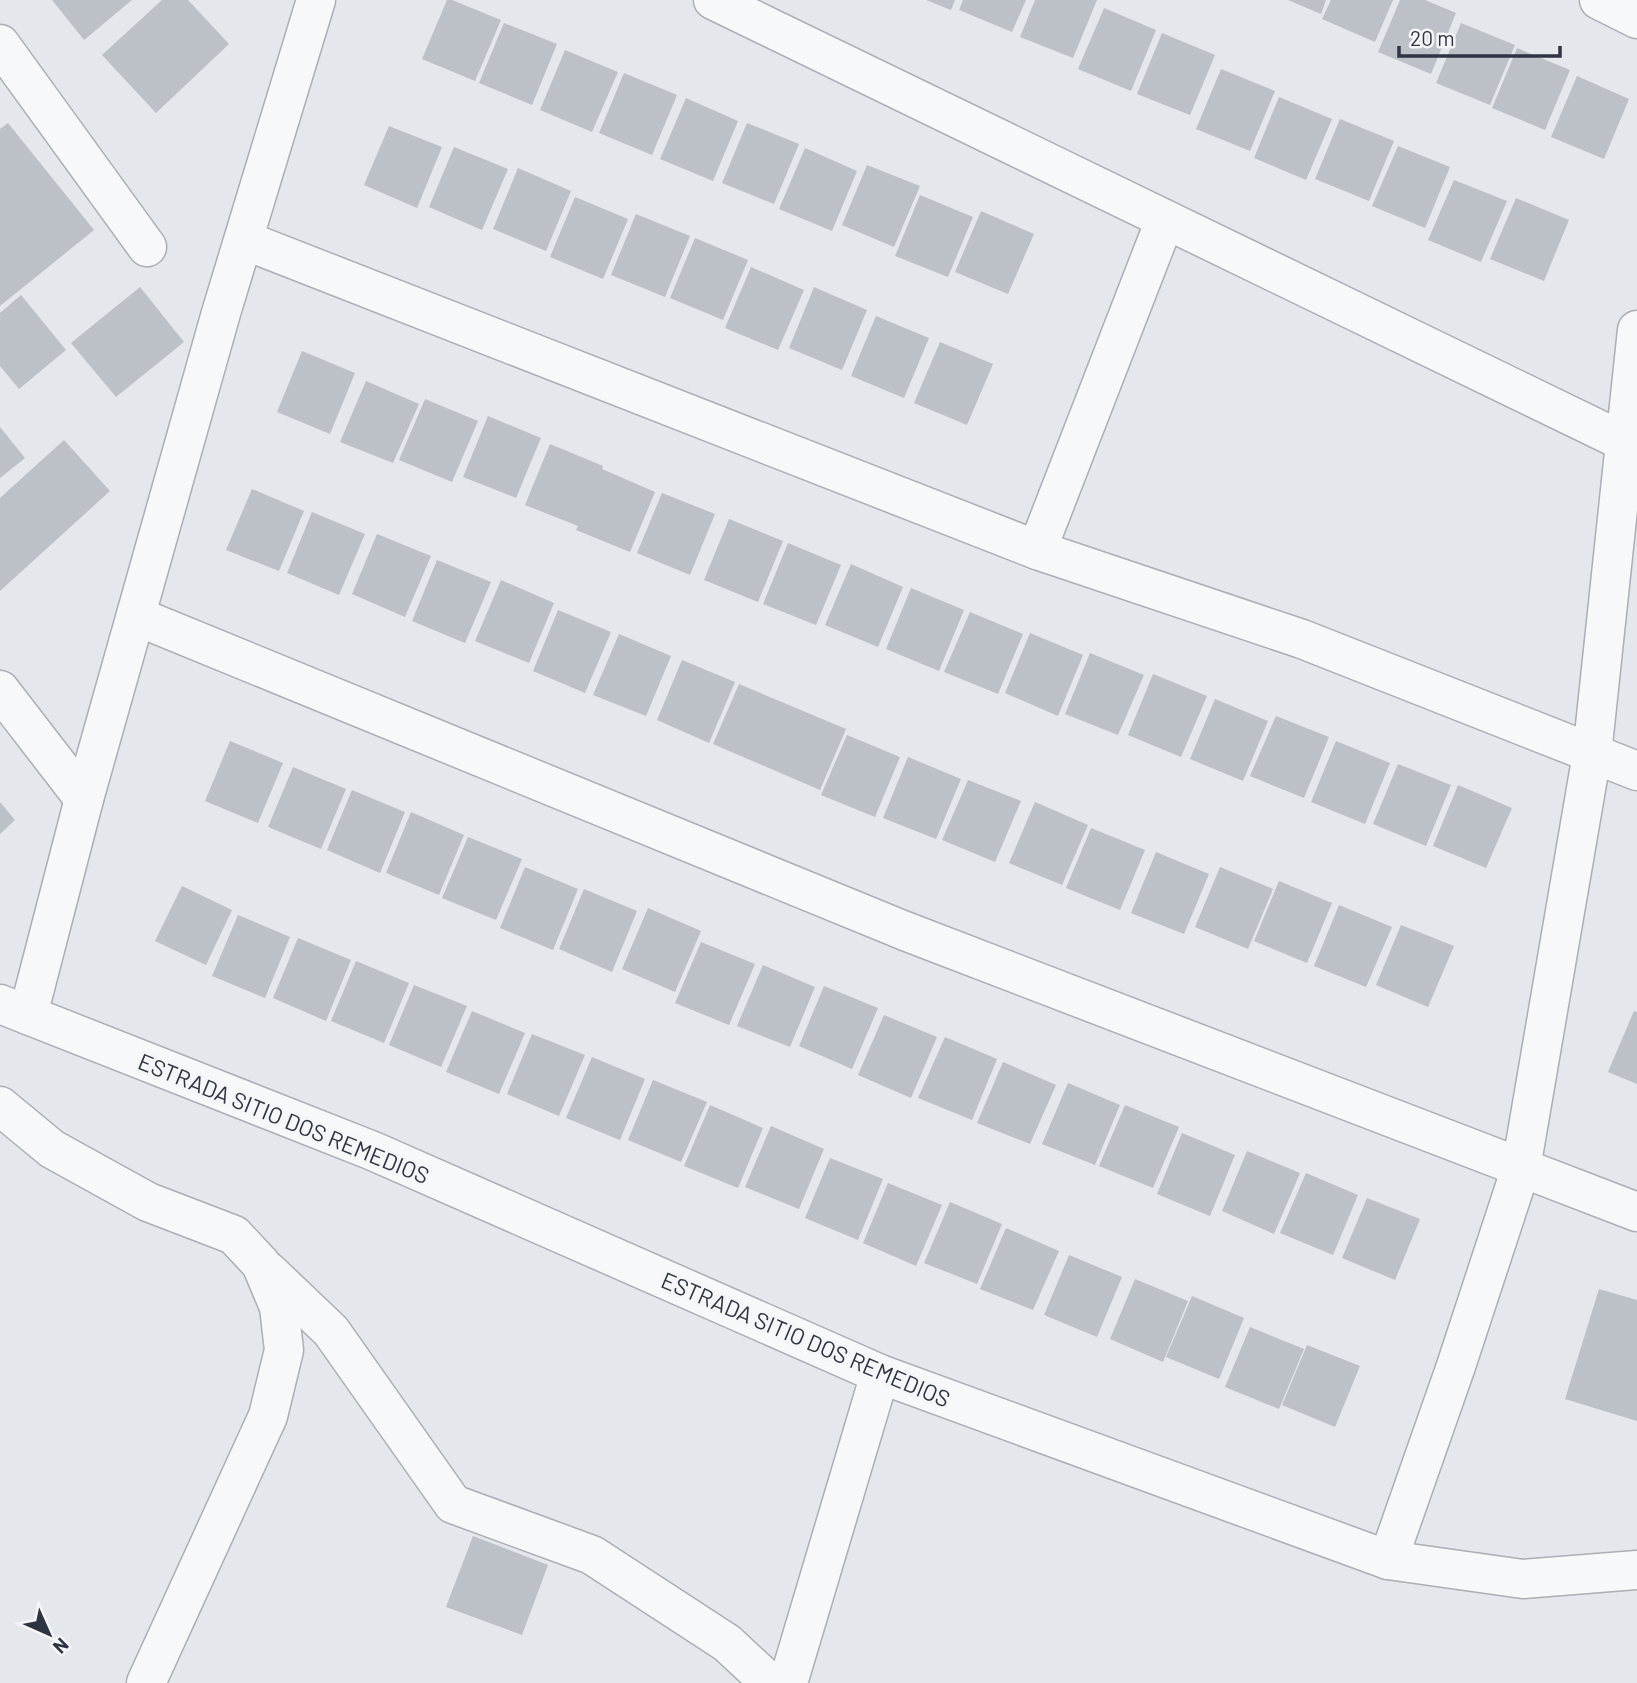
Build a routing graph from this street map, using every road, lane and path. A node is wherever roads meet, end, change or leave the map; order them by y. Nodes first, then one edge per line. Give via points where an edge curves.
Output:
1 (316, 0) edge
2 (713, 0) edge
3 (1599, 0) edge
4 (1637, 19) edge
5 (0, 44) edge
6 (1165, 220) junction
7 (244, 240) junction
8 (147, 247) dead end
9 (1637, 330) edge
10 (1631, 445) edge
11 (1037, 550) junction
12 (136, 616) junction
13 (0, 690) edge
14 (1592, 754) junction
15 (1637, 771) edge
16 (85, 799) junction
17 (14, 1010) edge
18 (0, 1106) edge
19 (1521, 1168) junction
20 (1637, 1212) edge
21 (261, 1264) junction
22 (880, 1374) junction
23 (1388, 1560) junction
24 (1637, 1570) edge
25 (146, 1683) edge
26 (770, 1683) edge
27 (788, 1683) edge

1 - 7 street
2 - 6 street
3 - 4 street
5 - 8 street
6 - 10 street
6 - 11 street
7 - 11 street
7 - 12 street
9 - 10 street
10 - 14 street
11 - 14 street via 1302,639
12 - 16 street
12 - 19 street via 905,931
13 - 16 street
14 - 15 street
14 - 19 street
16 - 17 street
17 - 22 street, ESTRADA SITIO DOS REMEDIOS via 373,1151
18 - 21 street via 52,1149 124,1189 234,1235
19 - 20 street
19 - 23 street
21 - 25 street via 279,1307 284,1350 268,1416
21 - 26 street via 331,1331 453,1504 592,1555 727,1643
22 - 23 street, ESTRADA SITIO DOS REMEDIOS
22 - 27 street
23 - 24 street, ESTRADA SITIO DOS REMEDIOS via 1523,1579

